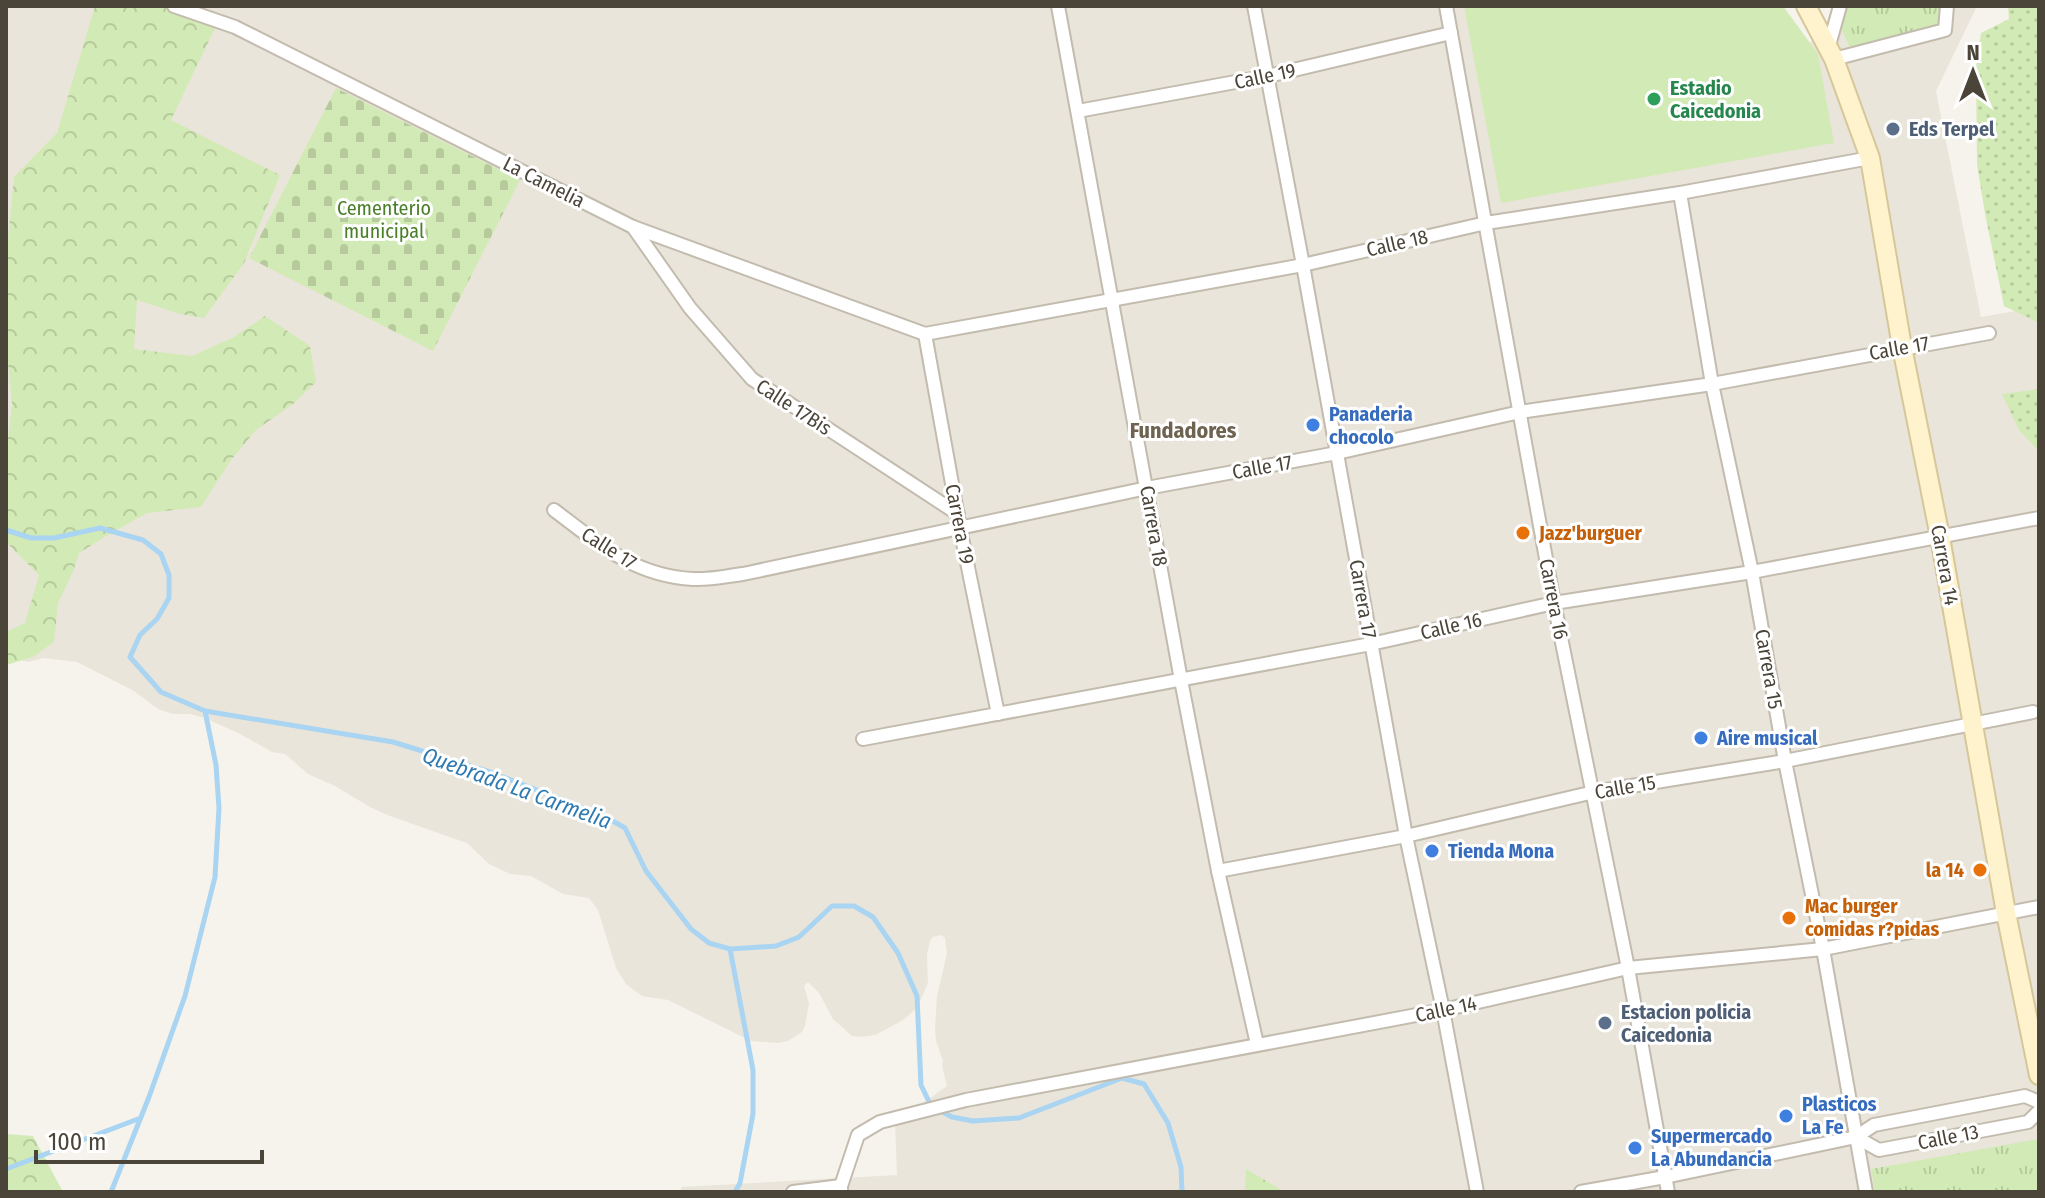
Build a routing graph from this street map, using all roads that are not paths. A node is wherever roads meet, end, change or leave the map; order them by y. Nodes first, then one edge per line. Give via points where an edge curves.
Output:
1 (174, 6) edge
2 (1058, 6) edge
3 (1254, 6) edge
4 (1446, 6) edge
5 (1806, 6) edge
6 (1840, 6) edge
7 (1947, 6) edge
8 (1451, 33) junction
9 (1831, 54) junction
10 (1268, 76) junction
11 (1078, 111) junction
12 (1870, 158) junction
13 (1680, 193) junction
14 (1486, 223) junction
15 (633, 227) junction
16 (1303, 265) junction
17 (1112, 299) junction
18 (1989, 333) dead end
19 (925, 334) junction
20 (1902, 347) junction
21 (1712, 384) junction
22 (1520, 412) junction
23 (1337, 453) junction
24 (1147, 488) junction
25 (554, 510) dead end
26 (958, 514) junction
27 (2039, 518) edge
28 (960, 528) junction
29 (1940, 537) junction
30 (1752, 572) junction
31 (1554, 603) junction
32 (1371, 644) junction
33 (1181, 680) junction
34 (2033, 712) dead end
35 (998, 714) junction
36 (1973, 724) junction
37 (863, 739) dead end
38 (1785, 761) junction
39 (1594, 792) junction
40 (1406, 836) junction
41 (1218, 871) junction
42 (2039, 907) edge
43 (2006, 913) junction
44 (1823, 949) junction
45 (1628, 968) junction
46 (1443, 1010) junction
47 (1257, 1044) junction
48 (2039, 1075) edge
49 (2039, 1102) edge
50 (2039, 1111) edge
51 (1856, 1137) junction
52 (1665, 1177) junction
53 (841, 1189) edge
54 (793, 1192) edge
55 (1477, 1192) edge
56 (1581, 1192) edge
57 (1668, 1192) edge
58 (1866, 1192) edge

1 - 15 street, La Camelia via 235,27
2 - 11 street, Carrera 18
3 - 10 street, Carrera 17
4 - 8 street, Carrera 16
5 - 9 main road, Carrera 14
6 - 9 street
7 - 9 street via 1945,30
8 - 10 street, Calle 19
8 - 14 street, Carrera 16
9 - 12 main road, Carrera 14
10 - 11 street, Calle 19
10 - 16 street, Carrera 17
11 - 17 street, Carrera 18
12 - 13 street, Calle 18
12 - 20 main road, Carrera 14
13 - 14 street, Calle 18
13 - 21 street, Carrera 15
14 - 16 street, Calle 18
14 - 22 street, Carrera 16
15 - 19 street, La Camelia
15 - 26 street, Calle 17Bis via 690,308 752,379
16 - 17 street, Calle 18
16 - 23 street, Carrera 17
17 - 19 street, Calle 18
17 - 24 street, Carrera 18
18 - 20 street, Calle 17
19 - 26 street, Carrera 19
20 - 21 street, Calle 17
20 - 29 main road, Carrera 14
21 - 22 street, Calle 17
21 - 30 street, Carrera 15
22 - 23 street, Calle 17
22 - 31 street, Carrera 16
23 - 24 street, Calle 17
23 - 32 street, Carrera 17
24 - 28 street, Calle 17
24 - 33 street, Carrera 18
25 - 28 street, Calle 17 via 613,555 651,573 695,579 743,574
26 - 28 street, Carrera 19
27 - 29 street, Calle 16
28 - 35 street, Carrera 19
29 - 30 street, Calle 16
29 - 36 main road, Carrera 14
30 - 31 street, Calle 16
30 - 38 street, Carrera 15
31 - 32 street, Calle 16
31 - 39 street, Carrera 16
32 - 33 street, Calle 16
32 - 40 street, Carrera 17
33 - 35 street, Calle 16
33 - 41 street, Carrera 18
34 - 36 street, Calle 15
35 - 37 street, Calle 16
36 - 38 street, Calle 15
36 - 43 main road, Carrera 14
38 - 39 street, Calle 15
38 - 44 street, Carrera 15
39 - 40 street, Calle 15
39 - 45 street, Carrera 16
40 - 41 street, Calle 15
40 - 46 street, Carrera 17
41 - 47 street, Carrera 18
42 - 43 street, Calle 14
43 - 44 street, Calle 14
43 - 48 main road, Carrera 14
44 - 45 street, Calle 14
44 - 51 street, Carrera 15
45 - 46 street, Calle 14
45 - 52 street, Carrera 16
46 - 47 street, Calle 14
46 - 55 street, Carrera 17
47 - 53 street, Calle 14 via 966,1100 880,1122 858,1135
49 - 51 street, Calle 13 via 2025,1096 1874,1125
50 - 51 street, Calle 13 via 2028,1122 1879,1150
51 - 52 street, Calle 13
51 - 58 street, Carrera 15
52 - 56 street, Calle 13
52 - 57 street, Carrera 16
53 - 54 street

